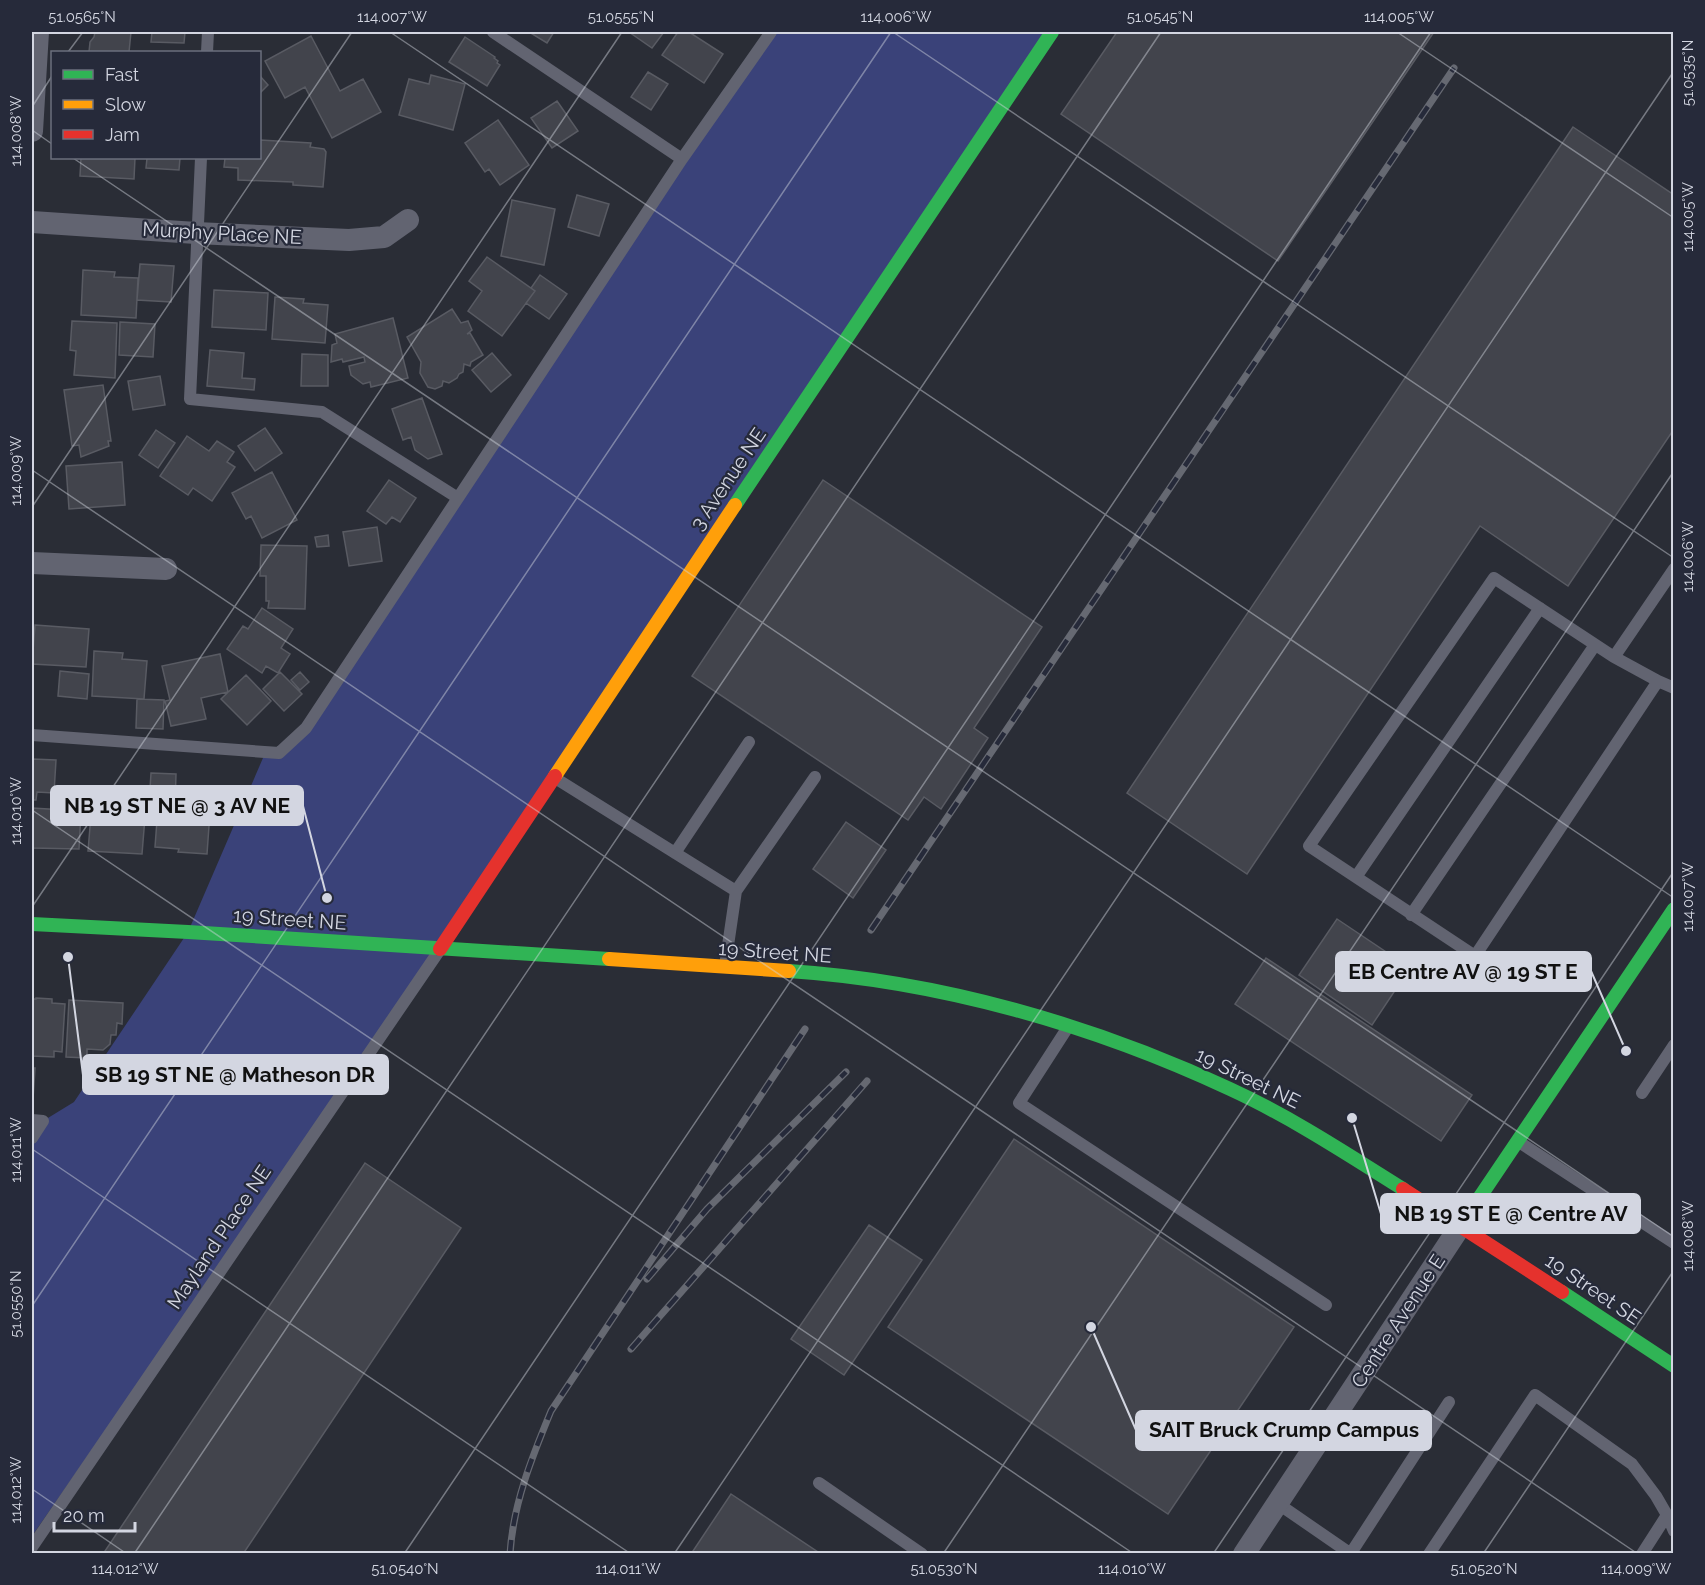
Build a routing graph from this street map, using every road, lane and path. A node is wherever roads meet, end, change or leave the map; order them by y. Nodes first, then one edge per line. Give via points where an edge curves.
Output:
1 (38, 32) edge
2 (208, 32) edge
3 (494, 32) edge
4 (771, 32) edge
5 (1052, 32) edge
6 (207, 51) edge
7 (32, 131) edge
8 (201, 159) edge
9 (682, 159) junction
10 (408, 220) dead end
11 (32, 222) edge
12 (196, 233) junction
13 (458, 498) junction
14 (32, 563) edge
15 (166, 569) dead end
16 (1674, 569) edge
17 (1540, 608) junction
18 (1595, 645) junction
19 (1614, 657) junction
20 (1658, 681) junction
21 (1674, 688) edge
22 (32, 735) edge
23 (749, 742) dead end
24 (554, 777) junction
25 (816, 777) dead end
26 (675, 853) junction
27 (1356, 877) junction
28 (736, 891) junction
29 (1412, 915) junction
30 (1672, 915) edge
31 (32, 924) edge
32 (440, 949) junction
33 (725, 967) junction
34 (1069, 1026) junction
35 (1674, 1045) edge
36 (1641, 1093) dead end
37 (32, 1120) edge
38 (32, 1138) edge
39 (1518, 1141) junction
40 (1461, 1225) junction
41 (1674, 1243) edge
42 (1326, 1305) dead end
43 (1674, 1366) edge
44 (1449, 1402) dead end
45 (819, 1483) dead end
46 (1277, 1503) junction
47 (1667, 1515) junction
48 (1674, 1531) edge
49 (32, 1547) edge
50 (1351, 1553) edge
51 (922, 1554) edge
52 (1244, 1554) edge
53 (1429, 1554) edge
54 (1642, 1554) edge

1 - 7 street
2 - 6 lane
3 - 9 lane
4 - 9 lane
5 - 24 street, 3 Avenue NE
8 - 12 lane
9 - 13 lane
10 - 12 street, Murphy Place NE via 384,237 349,240
11 - 12 street, Murphy Place NE
12 - 13 lane via 190,399 322,412
13 - 22 lane via 306,728 279,753
14 - 15 street
16 - 19 lane
17 - 18 lane
17 - 27 lane
17 - 27 lane via 1494,578 1309,846
18 - 19 lane
18 - 29 lane
19 - 20 lane
20 - 21 lane
20 - 29 lane via 1475,956
23 - 26 lane
24 - 26 lane
24 - 32 street, 3 Avenue NE
25 - 28 lane
26 - 28 lane
27 - 29 lane
28 - 33 lane
30 - 39 street, Centre Avenue E
31 - 32 street, 19 Street NE
32 - 33 street, 19 Street NE
32 - 49 lane, Mayland Place NE
33 - 34 street, 19 Street NE via 808,972 912,986
34 - 40 street, 19 Street NE via 1135,1048 1231,1089 1309,1130
34 - 42 lane via 1019,1103
35 - 36 lane
37 - 38 lane via 43,1121
39 - 40 street, Centre Avenue E
39 - 41 lane
40 - 43 street, 19 Street SE
40 - 46 street, Centre Avenue E
44 - 50 lane
45 - 51 lane
46 - 50 lane
46 - 52 street, Centre Avenue E
47 - 48 lane
47 - 53 lane via 1632,1464 1535,1395
47 - 54 lane

